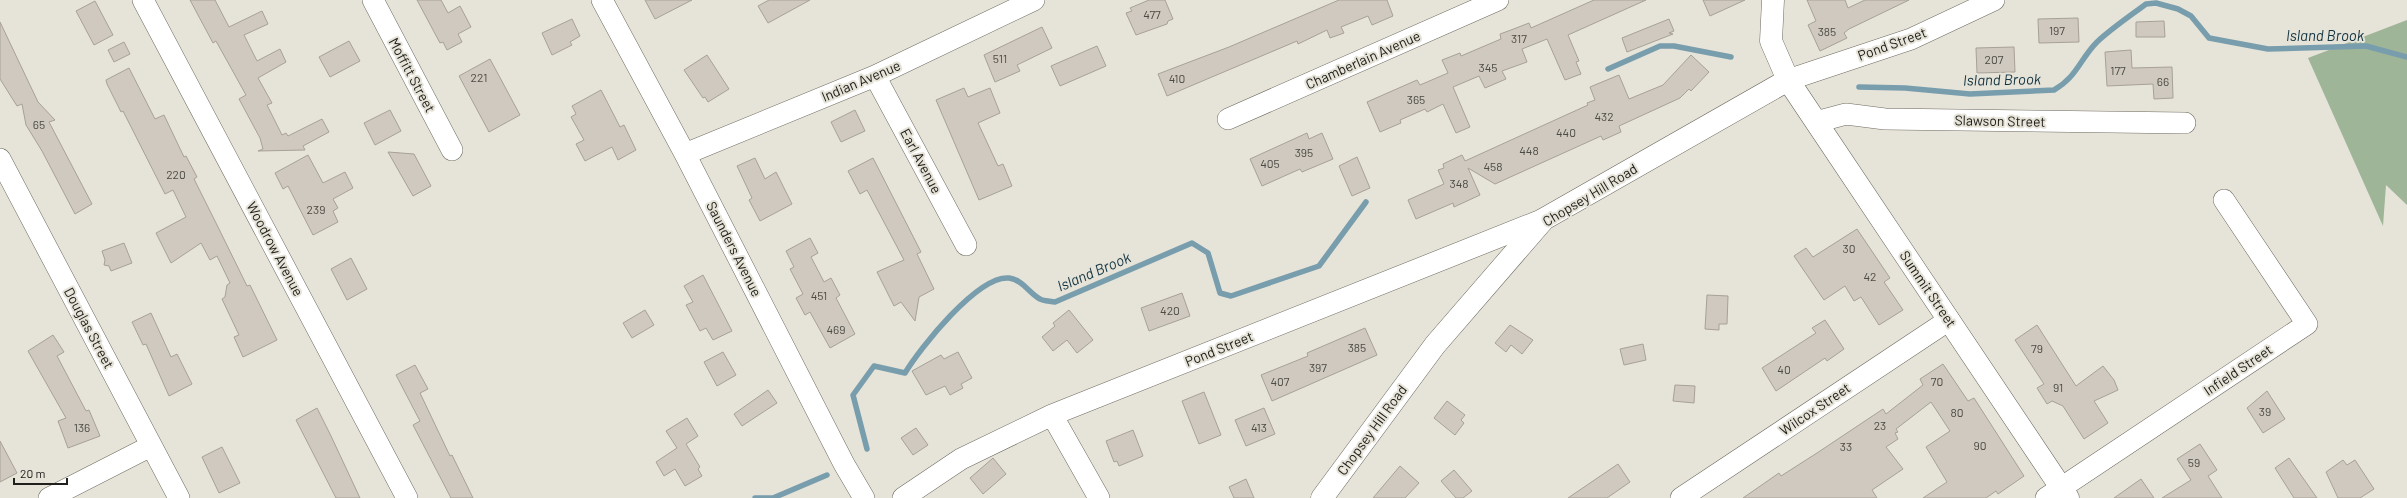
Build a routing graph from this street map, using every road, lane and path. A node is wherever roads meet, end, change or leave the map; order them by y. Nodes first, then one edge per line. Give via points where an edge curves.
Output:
1 (143, 0) edge
2 (373, 0) edge
3 (602, 0) edge
4 (1034, 0) edge
5 (1498, 0) edge
6 (1773, 0) edge
7 (1994, 0) edge
8 (875, 76) junction
9 (1788, 80) junction
10 (1228, 119) dead end
11 (1816, 122) junction
12 (2185, 123) dead end
13 (452, 150) dead end
14 (685, 154) junction
15 (0, 159) edge
16 (2224, 200) dead end
17 (1544, 219) junction
18 (966, 245) dead end
19 (1948, 320) junction
20 (1052, 415) junction
21 (151, 446) junction
22 (2059, 495) edge
23 (49, 498) edge
24 (179, 498) edge
25 (407, 498) edge
26 (864, 498) edge
27 (903, 498) edge
28 (1099, 498) edge
29 (1322, 498) edge
30 (1681, 498) edge

1 - 25 street, Woodrow Avenue
2 - 13 street, Moffitt Street
3 - 14 street, Saunders Avenue
4 - 8 street, Indian Avenue
5 - 10 street, Chamberlain Avenue
6 - 9 street via 1771,41
7 - 9 street, Pond Street via 1911,40
8 - 14 street, Indian Avenue
8 - 18 street, Earl Avenue
9 - 11 street, Summit Street
9 - 17 street, Chopsey Hill Road
11 - 12 street, Slawson Street via 1846,114 1885,119
11 - 19 street, Summit Street
14 - 26 street, Saunders Avenue via 844,464
15 - 21 street, Douglas Street
16 - 22 street, Infield Street via 2306,324
17 - 20 street, Pond Street
17 - 29 street, Chopsey Hill Road via 1435,345
19 - 22 street, Summit Street
19 - 30 street, Wilcox Street
20 - 27 street, Pond Street via 961,459
20 - 28 street
21 - 23 street
21 - 24 street, Douglas Street

